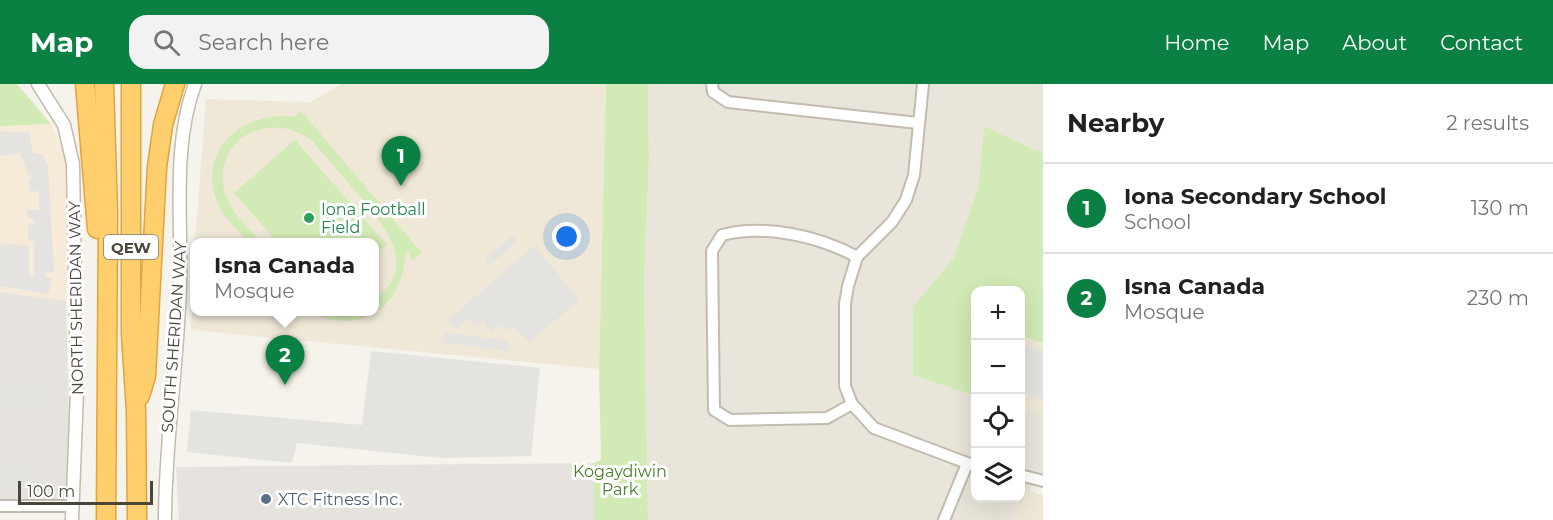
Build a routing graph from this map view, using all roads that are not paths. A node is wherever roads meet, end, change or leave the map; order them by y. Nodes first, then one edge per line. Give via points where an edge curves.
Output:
1 (38, 84) edge
2 (85, 84) edge
3 (104, 84) edge
4 (131, 84) edge
5 (175, 84) edge
6 (195, 84) edge
7 (711, 84) edge
8 (922, 84) edge
9 (918, 123) junction
10 (857, 256) junction
11 (107, 361) junction
12 (852, 404) junction
13 (136, 410) junction
14 (971, 465) edge
15 (1025, 476) edge
16 (1043, 481) edge
17 (0, 506) edge
18 (71, 506) junction
19 (72, 520) edge
20 (106, 520) edge
21 (137, 520) edge
22 (165, 520) edge
23 (944, 520) edge

1 - 18 street, NORTH SHERIDAN WAY via 64,125 73,164 77,392
2 - 11 highway
3 - 11 highway, QEW
4 - 13 highway, QEW via 130,334
5 - 13 highway via 163,125 157,167 146,376
6 - 22 street, SOUTH SHERIDAN WAY via 183,143 180,284 165,472
7 - 9 street via 713,92 728,102
8 - 9 street
9 - 10 street via 914,175 906,200 892,222
10 - 12 street via 845,304 844,369
10 - 12 street via 827,242 786,233 722,235 712,251 714,410 730,420 827,418
11 - 20 highway, QEW
12 - 14 street via 874,428
13 - 21 highway, QEW
14 - 23 street
15 - 16 street
17 - 18 street
18 - 19 street, NORTH SHERIDAN WAY

